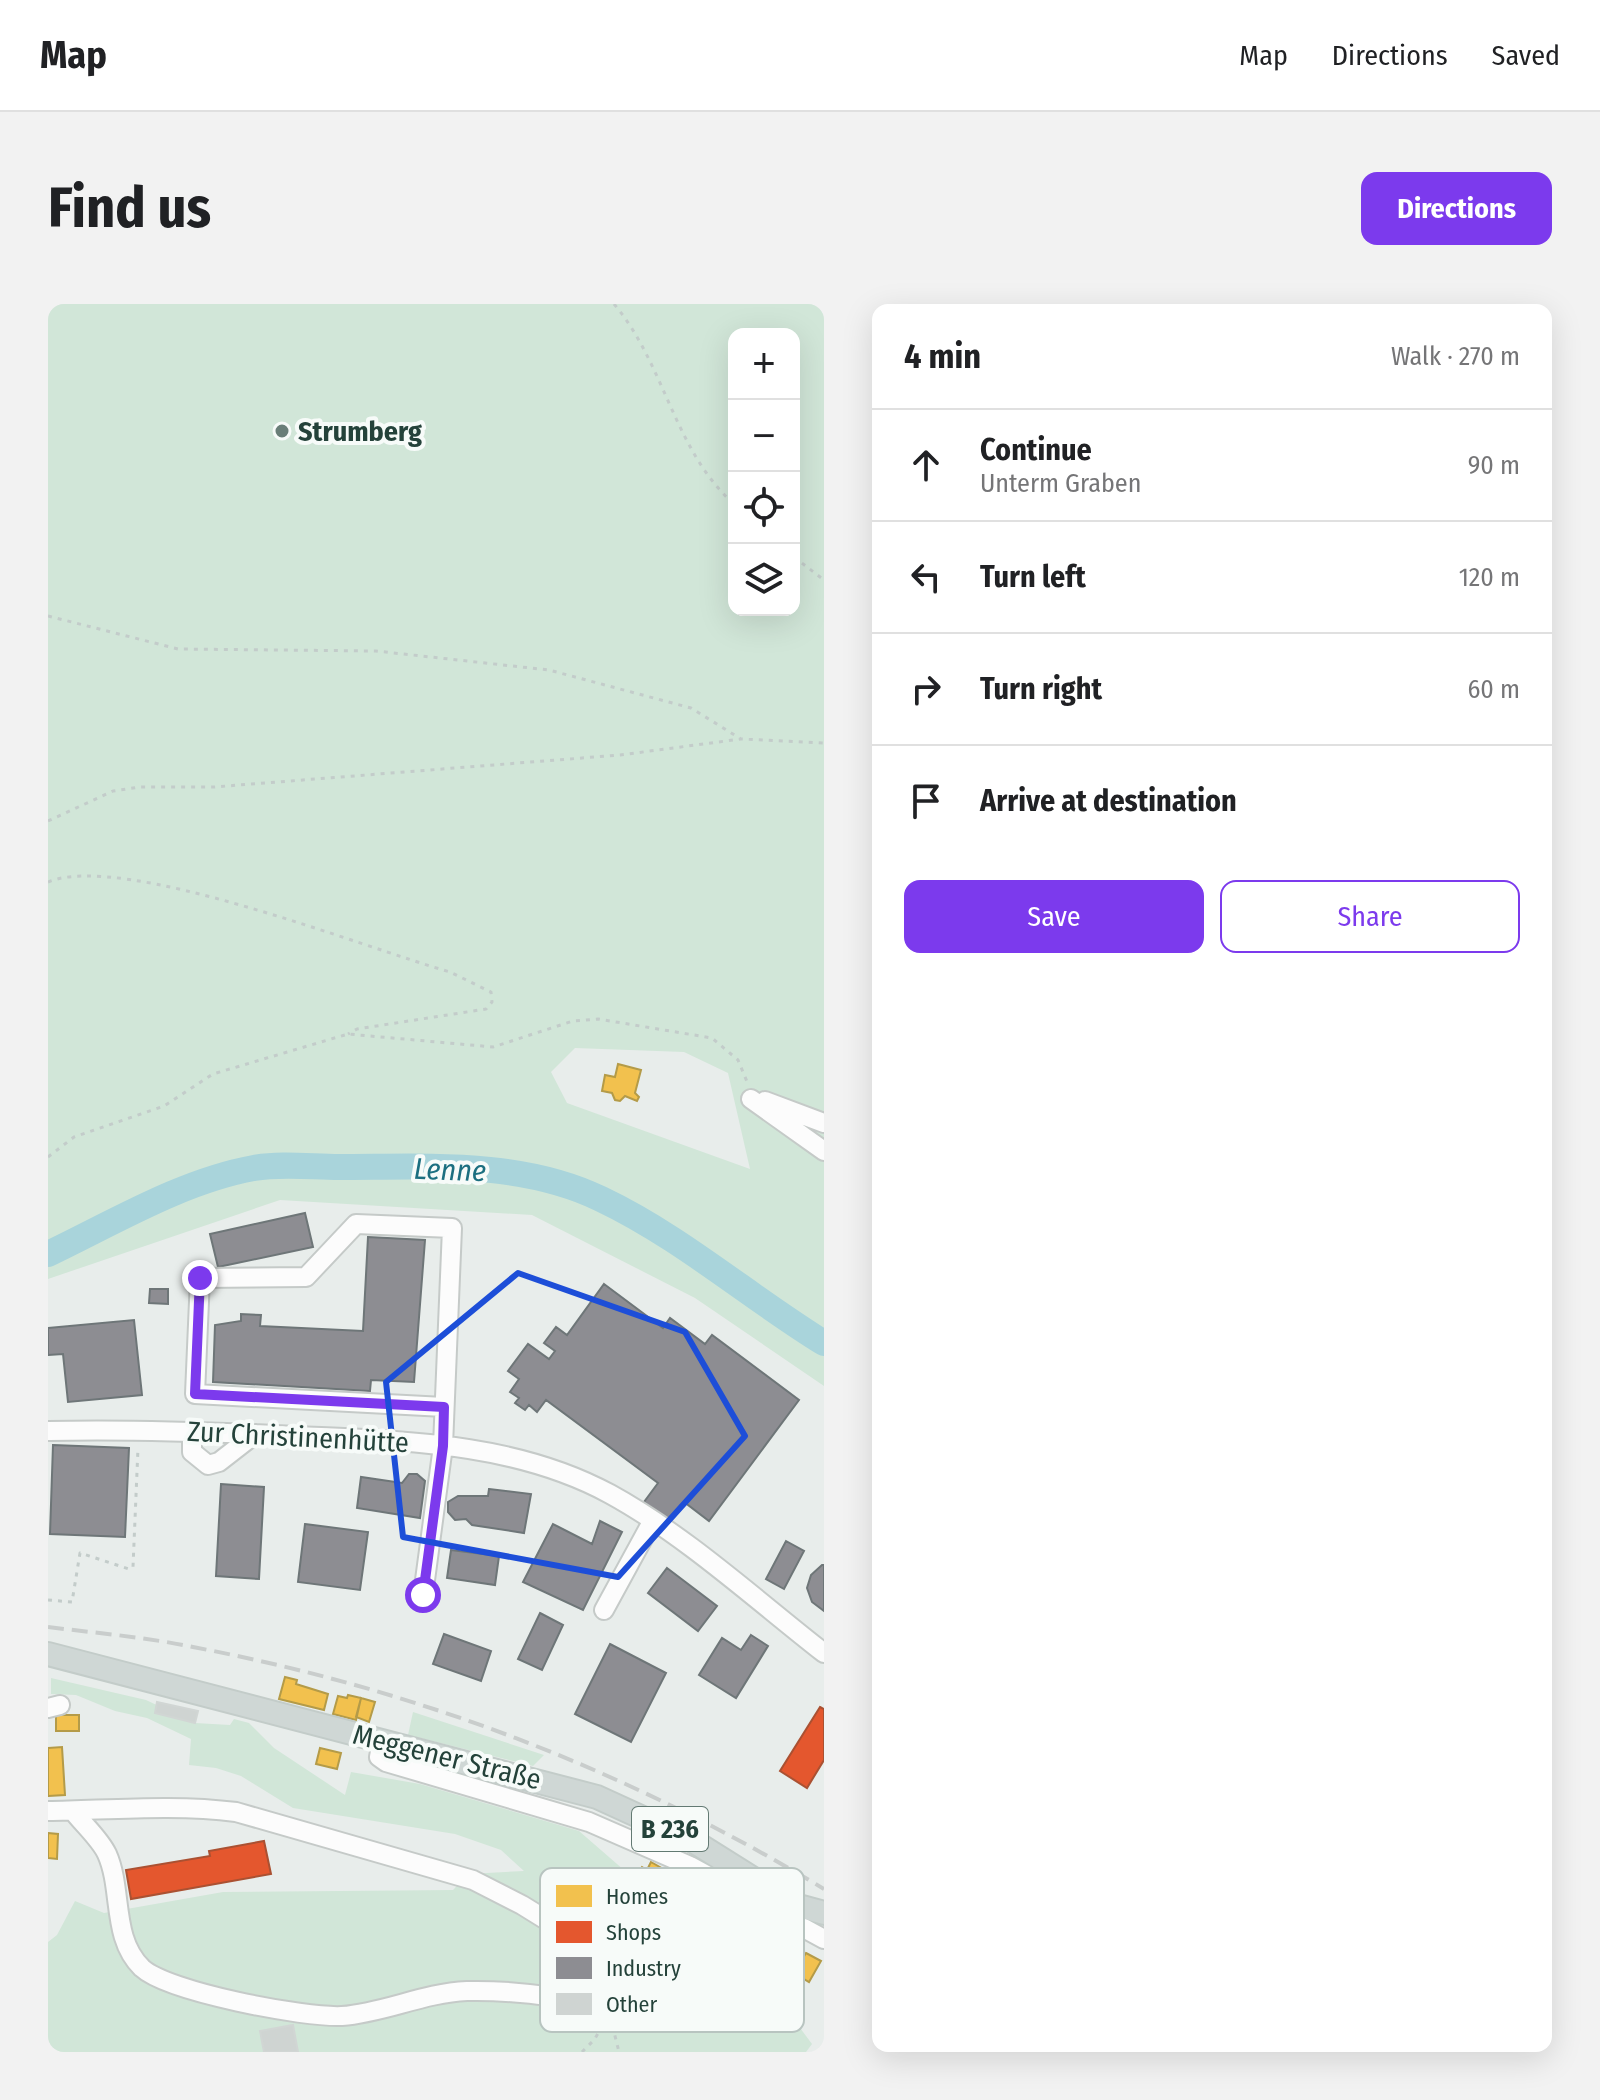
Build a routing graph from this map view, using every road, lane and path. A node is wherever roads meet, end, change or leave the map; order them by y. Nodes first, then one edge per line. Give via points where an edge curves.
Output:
1 (614, 304) edge
2 (728, 498) edge
3 (800, 562) edge
4 (824, 580) edge
5 (48, 616) edge
6 (741, 739) junction
7 (824, 743) edge
8 (48, 821) edge
9 (48, 882) edge
10 (348, 1034) junction
11 (751, 1099) junction
12 (824, 1123) edge
13 (824, 1151) edge
14 (48, 1157) edge
15 (444, 1407) junction
16 (139, 1429) junction
17 (48, 1431) edge
18 (199, 1432) junction
19 (255, 1434) junction
20 (443, 1446) junction
21 (652, 1522) junction
22 (423, 1595) dead end
23 (48, 1600) edge
24 (604, 1610) dead end
25 (824, 1653) edge
26 (48, 1654) edge
27 (382, 1741) junction
28 (48, 1811) edge
29 (73, 1811) junction
30 (694, 1868) edge
31 (736, 1868) edge
32 (804, 1907) edge
33 (824, 1913) edge
34 (540, 1916) edge
35 (804, 1928) edge
36 (824, 1939) edge
37 (540, 1997) edge
38 (599, 2032) edge
39 (614, 2032) edge
40 (582, 2052) edge
41 (619, 2052) edge

1 - 2 path via 635,333 703,472
3 - 4 path
5 - 6 path via 178,649 376,651 549,670 691,708
6 - 7 path
6 - 8 path via 620,755 214,787 140,787 113,791
9 - 10 path via 92,873 149,882 450,972 491,992 486,1009
10 - 11 path via 493,1047 573,1021 598,1019 720,1042 738,1060
10 - 14 path via 213,1074 164,1106 74,1137
11 - 12 street
11 - 13 street
15 - 15 street via 452,1228 356,1224 306,1277 200,1278 195,1394
15 - 20 street
16 - 17 street, Zur Christinenhütte
16 - 18 street, Zur Christinenhütte
16 - 23 path via 133,1567 80,1553 75,1598 68,1604
18 - 19 street, Zur Christinenhütte
18 - 19 street via 192,1452 208,1465
19 - 20 street, Zur Christinenhütte
20 - 21 street, Zur Christinenhütte via 489,1451 572,1476
20 - 22 street
21 - 24 street
21 - 25 street, Zur Christinenhütte
26 - 27 main road, Meggener Straße / B 236
27 - 30 street via 379,1757 386,1762 589,1822
27 - 31 main road, Meggener Straße / B 236 via 556,1784 620,1806
28 - 29 street
29 - 34 street via 236,1812 473,1880
29 - 37 street via 107,1853 122,1930 133,1957 149,1973 238,2004 340,2016 436,1994
32 - 33 main road, Meggener Straße / B 236
35 - 36 street
38 - 40 path
39 - 41 path

